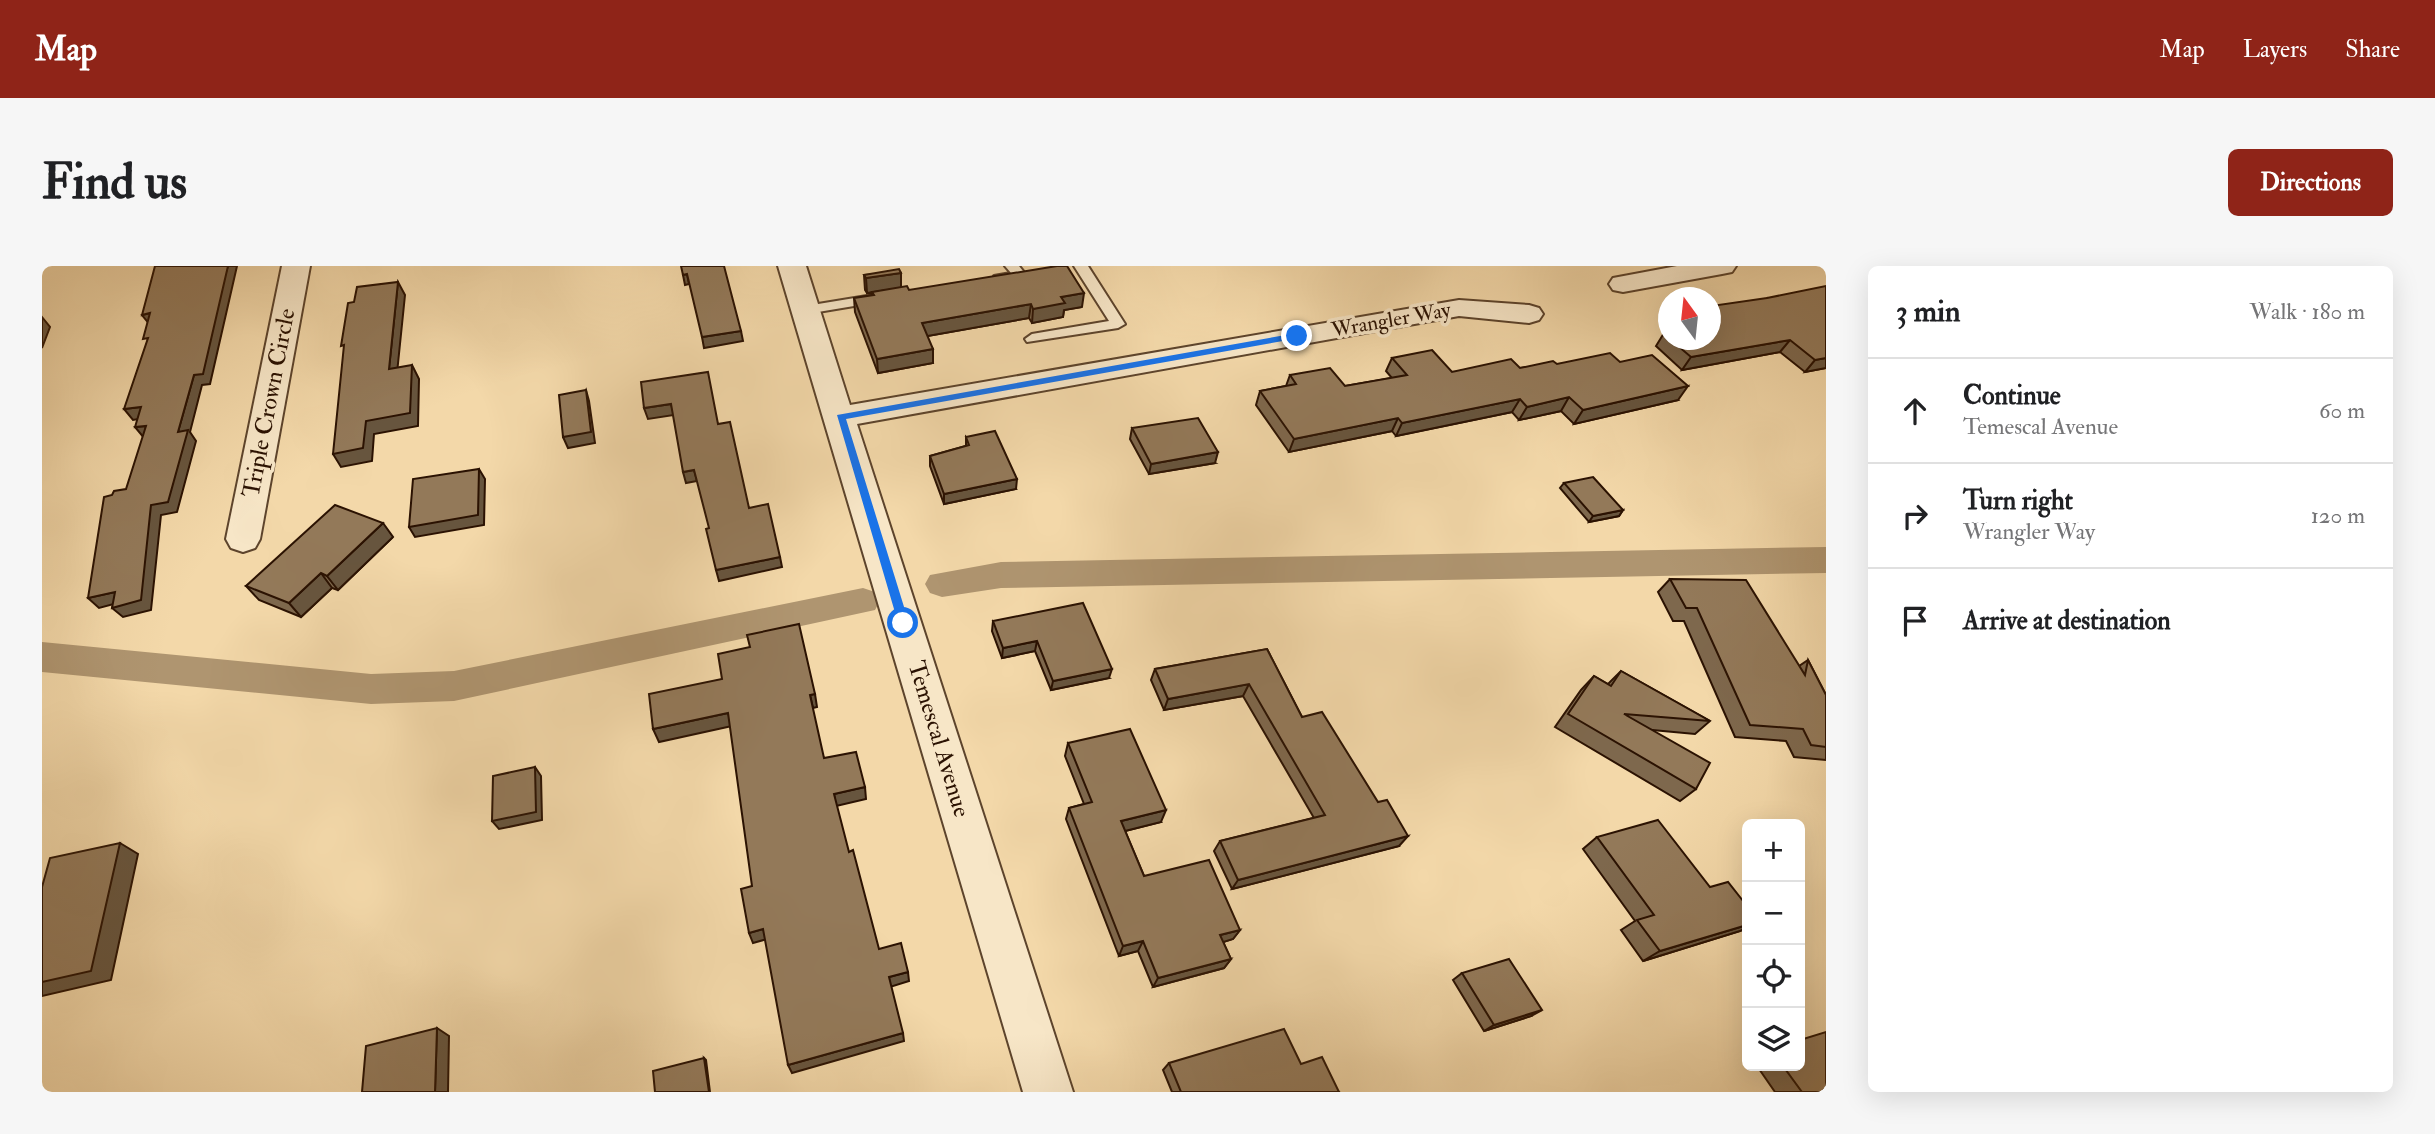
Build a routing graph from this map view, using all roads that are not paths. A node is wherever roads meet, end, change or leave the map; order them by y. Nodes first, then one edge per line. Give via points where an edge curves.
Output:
1 (296, 266) edge
2 (792, 266) edge
3 (1722, 266) edge
4 (1077, 267) edge
5 (1022, 272) edge
6 (982, 282) edge
7 (1623, 284) dead end
8 (893, 296) edge
9 (806, 310) junction
10 (1530, 314) dead end
11 (1032, 339) dead end
12 (840, 417) junction
13 (243, 539) dead end
14 (1048, 1092) edge

1 - 13 street, Triple Crown Circle
2 - 9 street, Temescal Avenue
3 - 7 street
4 - 11 lane via 1118,324
5 - 6 lane
8 - 9 lane
9 - 12 street, Temescal Avenue
10 - 12 street, Wrangler Way via 1458,307
12 - 14 street, Temescal Avenue

